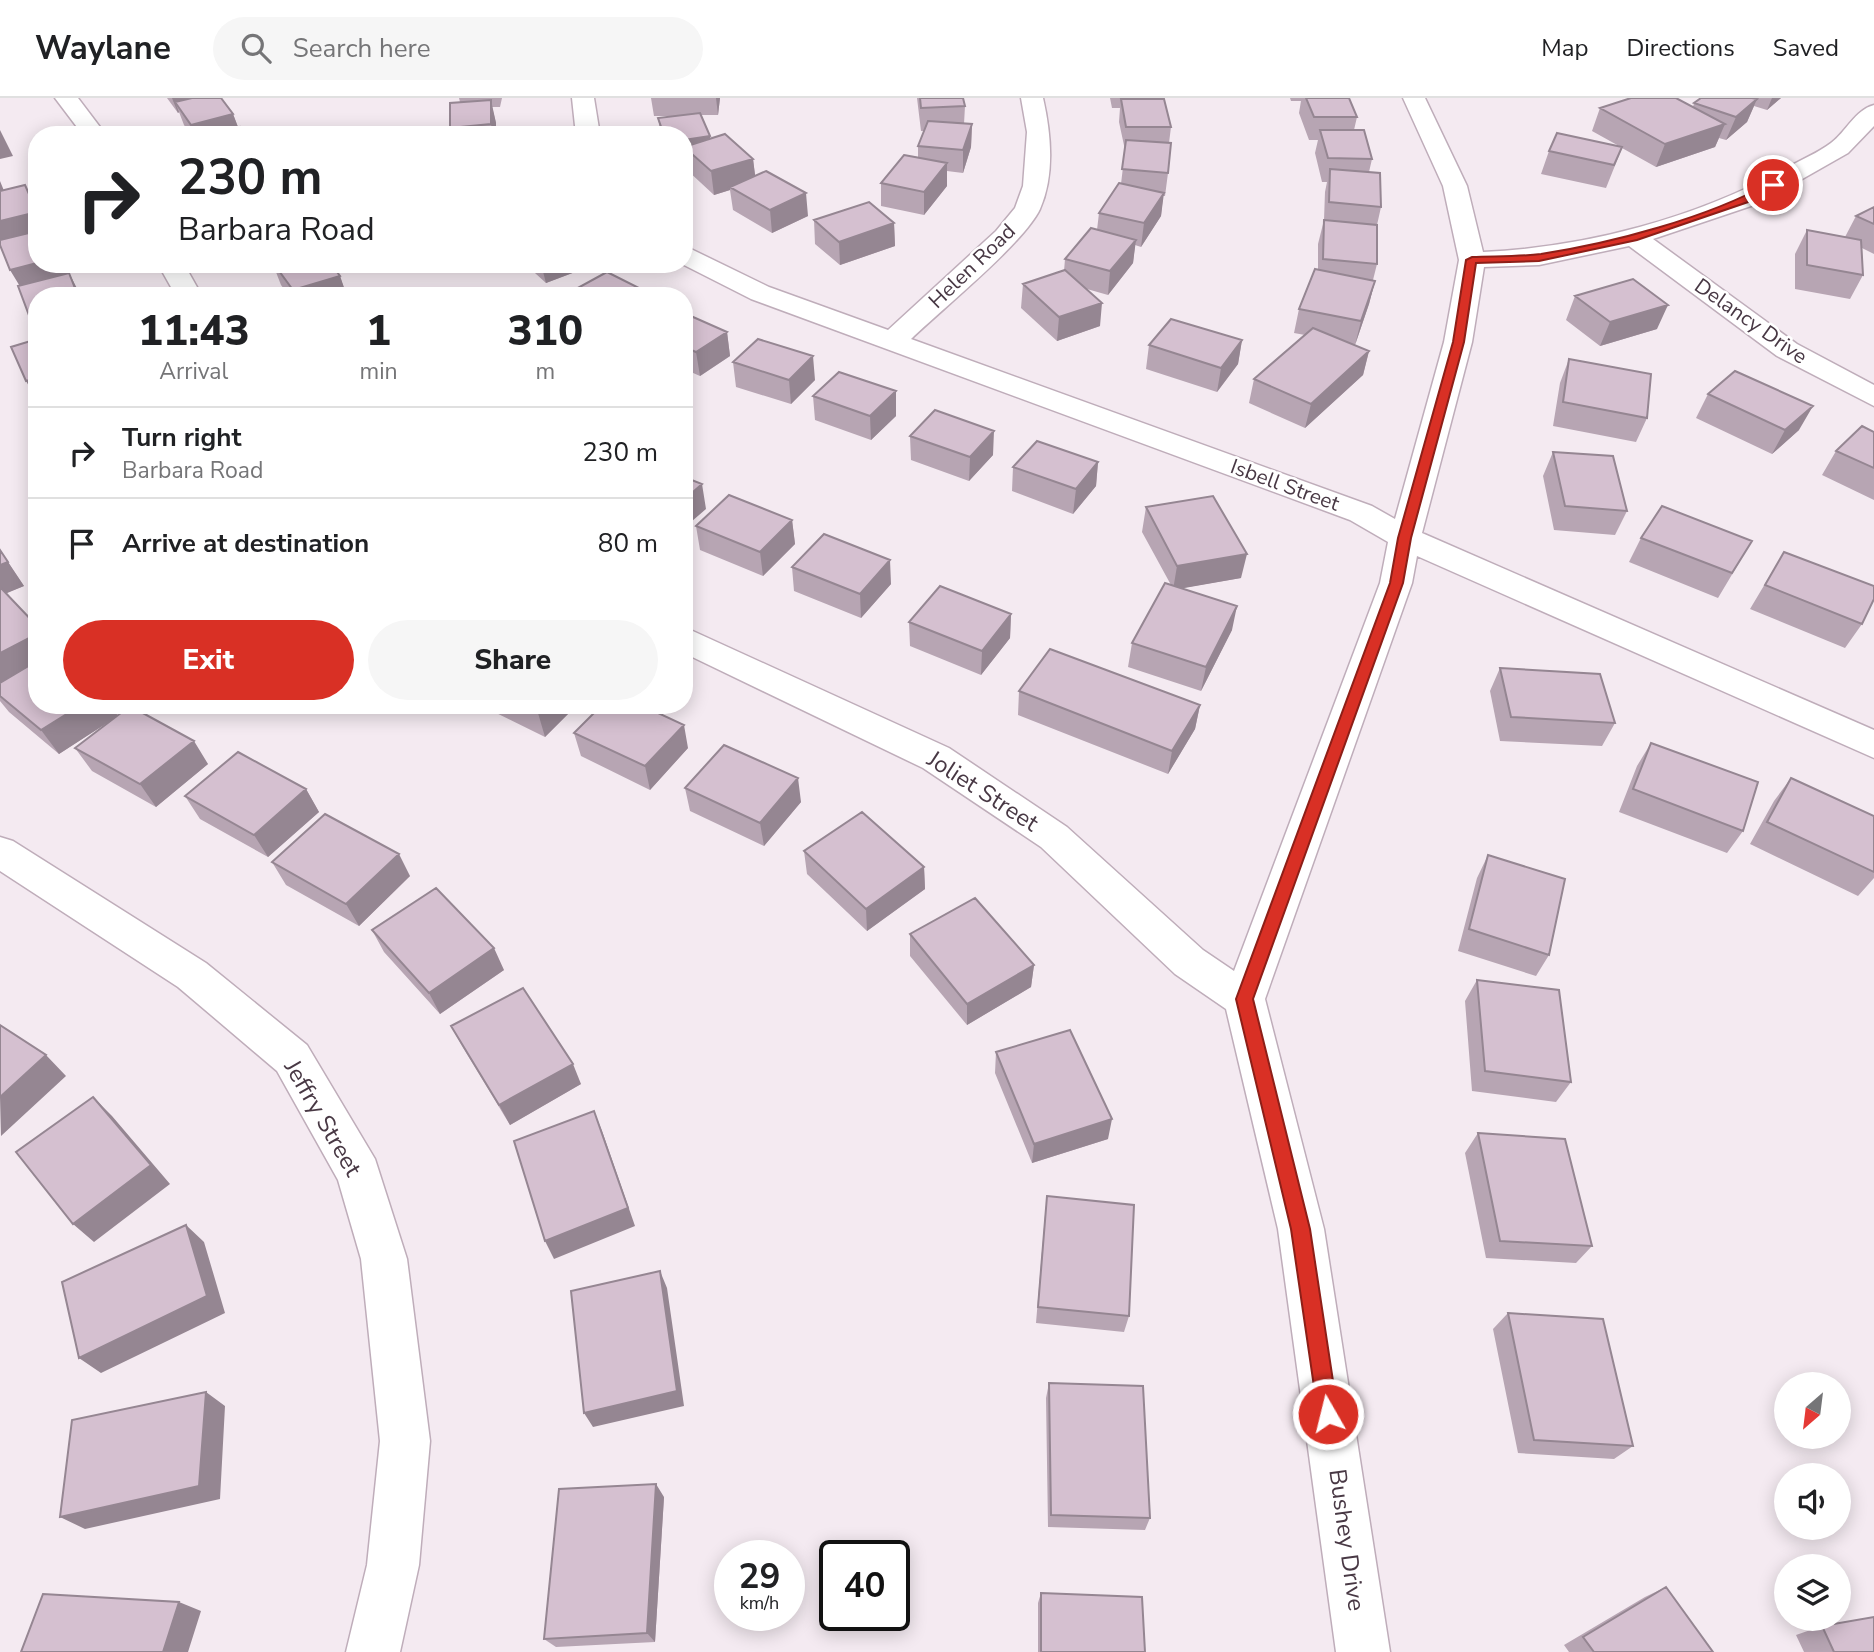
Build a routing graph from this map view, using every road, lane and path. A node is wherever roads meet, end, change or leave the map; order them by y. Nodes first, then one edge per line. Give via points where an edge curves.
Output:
1 (66, 98) edge
2 (583, 98) edge
3 (1032, 98) edge
4 (1414, 98) edge
5 (1874, 112) edge
6 (87, 126) edge
7 (587, 126) edge
8 (1634, 237) junction
9 (693, 260) edge
10 (1472, 260) junction
11 (893, 340) junction
12 (1874, 397) edge
13 (1405, 538) junction
14 (693, 643) edge
15 (1874, 745) edge
16 (0, 852) edge
17 (1244, 999) junction
18 (373, 1652) edge
19 (1363, 1652) edge

1 - 6 street
2 - 7 street
3 - 11 street, Helen Road via 1039,132 1035,186 1027,210
4 - 10 street via 1455,186
5 - 8 street via 1840,148 1751,198
8 - 10 street via 1539,257
8 - 12 street, Delancy Drive via 1787,350
9 - 11 street, Isbell Street via 760,293
10 - 13 street via 1458,342
11 - 13 street, Isbell Street via 1361,513
13 - 15 street, Isbell Street
13 - 17 street via 1396,583
14 - 17 street, Joliet Street via 936,758 1054,837 1189,962
16 - 18 street, Jeffry Street via 192,975 292,1058 359,1174 384,1259 405,1441 393,1565
17 - 19 street, Bushey Drive via 1301,1229

